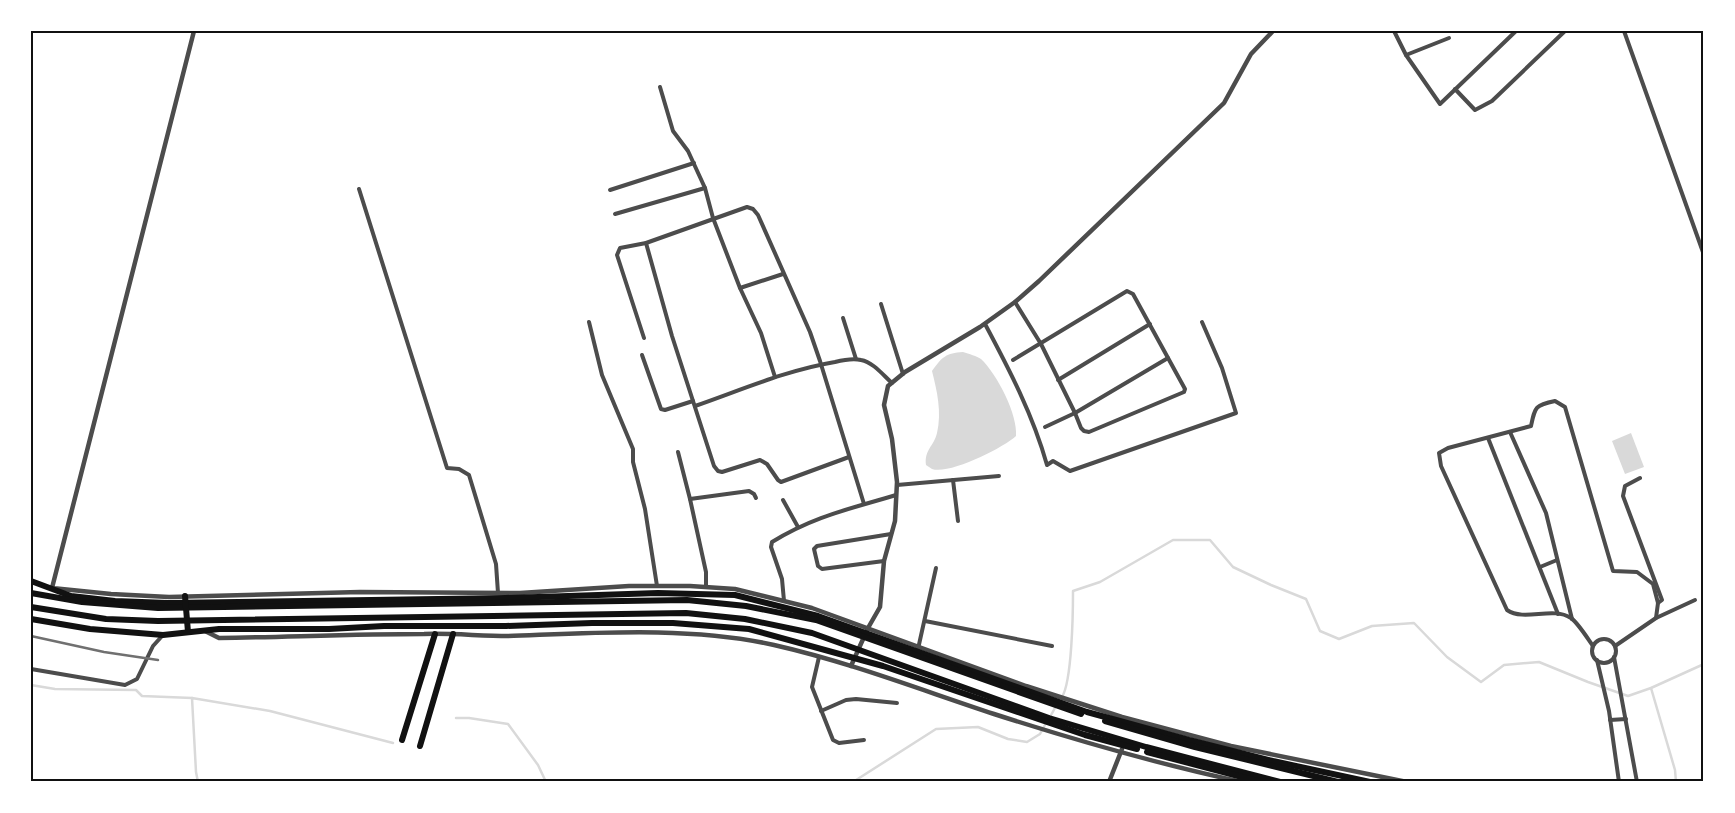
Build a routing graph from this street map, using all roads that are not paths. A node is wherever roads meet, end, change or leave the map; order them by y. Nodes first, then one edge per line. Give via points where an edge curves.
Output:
1 (194, 31) edge
2 (1273, 31) edge
3 (1394, 31) edge
4 (1516, 31) edge
5 (1566, 31) edge
6 (1624, 31) edge
7 (1449, 38) dead end
8 (1406, 55) junction
9 (660, 87) dead end
10 (1455, 89) junction
11 (694, 163) junction
12 (705, 188) junction
13 (359, 189) dead end
14 (610, 190) dead end
15 (615, 214) dead end
16 (713, 218) junction
17 (646, 243) junction
18 (1704, 255) edge
19 (783, 274) junction
20 (740, 288) junction
21 (1015, 302) junction
22 (881, 304) dead end
23 (843, 318) dead end
24 (589, 322) dead end
25 (1202, 322) dead end
26 (985, 324) junction
27 (1150, 324) junction
28 (644, 338) dead end
29 (1042, 344) junction
30 (642, 355) dead end
31 (1168, 358) junction
32 (856, 359) junction
33 (1013, 360) dead end
34 (821, 364) junction
35 (903, 374) junction
36 (775, 377) junction
37 (1058, 380) junction
38 (892, 383) junction
39 (693, 401) junction
40 (695, 406) junction
41 (1075, 413) junction
42 (1045, 427) dead end
43 (1510, 432) junction
44 (1488, 438) junction
45 (678, 452) dead end
46 (849, 457) junction
47 (999, 476) dead end
48 (1640, 478) dead end
49 (953, 480) junction
50 (897, 485) junction
51 (896, 494) junction
52 (756, 498) dead end
53 (690, 499) junction
54 (783, 500) dead end
55 (864, 504) junction
56 (958, 521) dead end
57 (798, 527) junction
58 (891, 534) junction
59 (1557, 560) junction
60 (884, 561) junction
61 (1540, 567) junction
62 (936, 568) dead end
63 (31, 581) edge
64 (657, 586) junction
65 (706, 587) junction
66 (52, 588) junction
67 (498, 593) junction
68 (31, 594) edge
69 (185, 599) junction
70 (1694, 600) dead end
71 (784, 601) junction
72 (1658, 603) junction
73 (31, 607) edge
74 (1558, 614) junction
75 (1572, 618) junction
76 (1656, 618) junction
77 (31, 619) edge
78 (925, 621) junction
79 (204, 630) junction
80 (867, 630) junction
81 (188, 632) junction
82 (435, 634) junction
83 (454, 634) junction
84 (163, 635) junction
85 (1052, 646) dead end
86 (1593, 646) junction
87 (1615, 646) junction
88 (918, 649) junction
89 (819, 657) junction
90 (1614, 657) junction
91 (854, 658) junction
92 (1597, 660) junction
93 (851, 666) junction
94 (31, 669) edge
95 (897, 703) dead end
96 (1088, 709) junction
97 (821, 711) junction
98 (1626, 719) junction
99 (1610, 720) junction
100 (1086, 739) junction
101 (402, 740) dead end
102 (864, 740) dead end
103 (420, 746) dead end
104 (1122, 748) junction
105 (1110, 782) edge
106 (1242, 782) edge
107 (1261, 782) edge
108 (1280, 782) edge
109 (1338, 782) edge
110 (1370, 782) edge
111 (1407, 782) edge
112 (1619, 782) edge
113 (1637, 782) edge

1 - 66 street
2 - 21 street via 1252,54 1220,107
3 - 8 street
4 - 10 street
5 - 10 street via 1492,101 1475,110
6 - 18 street
7 - 8 street
8 - 10 street via 1440,104
9 - 11 street via 673,131
11 - 12 street
11 - 14 street
12 - 15 street
12 - 16 street
13 - 67 street via 447,468 459,469 469,475 496,564
16 - 17 street
16 - 19 street via 747,207 753,209
16 - 20 street
17 - 28 street via 620,248 617,253
17 - 39 street
19 - 20 street
19 - 34 street
20 - 36 street via 761,333
21 - 26 street
21 - 29 street
22 - 35 street
23 - 32 street
24 - 64 street via 602,375 634,450
25 - 26 street via 1222,368 1236,413 1070,471 1053,461 1047,464 1031,420
26 - 35 street
27 - 29 street via 1133,294 1127,291
27 - 31 street
27 - 37 street
29 - 33 street
29 - 37 street
30 - 39 street via 661,409
31 - 41 street
31 - 41 street via 1185,388 1184,392 1089,432 1081,428
32 - 34 street
32 - 38 street via 867,362
34 - 36 street
34 - 46 street
35 - 38 street
36 - 40 street
37 - 41 street
38 - 50 street via 888,386 884,405
39 - 40 street
40 - 46 street via 718,472 760,460 781,482
41 - 42 street
43 - 44 street
43 - 59 street via 1546,513
43 - 72 street via 1530,426 1534,410 1540,404 1555,401 1565,407 1613,571 1637,572 1653,584
44 - 61 street
44 - 74 street via 1448,448 1439,454 1441,466 1506,610 1514,614
45 - 53 street
46 - 55 street
47 - 49 street
48 - 72 street via 1625,486 1623,496 1662,600
49 - 50 street
49 - 56 street
50 - 51 street
51 - 55 street
51 - 58 street
52 - 53 street via 749,491
53 - 65 street via 706,572
54 - 57 street
55 - 57 street
57 - 71 street via 771,545 782,580
58 - 60 street
58 - 60 street via 814,549 818,566 822,569
59 - 61 street
59 - 75 street
60 - 80 street via 880,607
61 - 74 street
62 - 78 street
63 - 66 highway
64 - 65 street
64 - 67 street
65 - 71 street via 735,589
66 - 69 highway via 71,596 115,601
67 - 69 street via 343,592
68 - 109 highway via 158,608 687,600 746,606 816,620 1101,720
69 - 80 highway via 735,595
69 - 81 highway
70 - 76 street
71 - 80 street via 812,608
72 - 76 street
73 - 108 highway via 106,619 158,622 686,613 744,619 812,633 1049,718
74 - 75 street
75 - 86 street
76 - 87 street
77 - 84 highway via 90,629
78 - 85 street
78 - 88 street
79 - 81 highway
79 - 82 street via 219,638
79 - 91 highway via 673,623 749,629
80 - 88 highway
80 - 91 street
81 - 84 highway
82 - 83 street
82 - 101 highway
83 - 89 street via 705,635 773,644
83 - 103 highway
84 - 94 street via 153,646 137,680 126,685
86 - 87 street via 1602,639
86 - 92 street
87 - 90 street
88 - 96 highway
89 - 93 street
89 - 97 street via 812,687
90 - 92 street via 1608,662
90 - 98 street
91 - 93 street
91 - 100 highway
92 - 99 street
93 - 100 street via 994,714
95 - 97 street via 846,700
96 - 110 highway via 1189,740
96 - 111 street via 1231,746
97 - 102 street via 836,743
98 - 99 street
98 - 113 street
99 - 112 street
100 - 104 highway
104 - 105 street
104 - 106 street
104 - 107 highway

